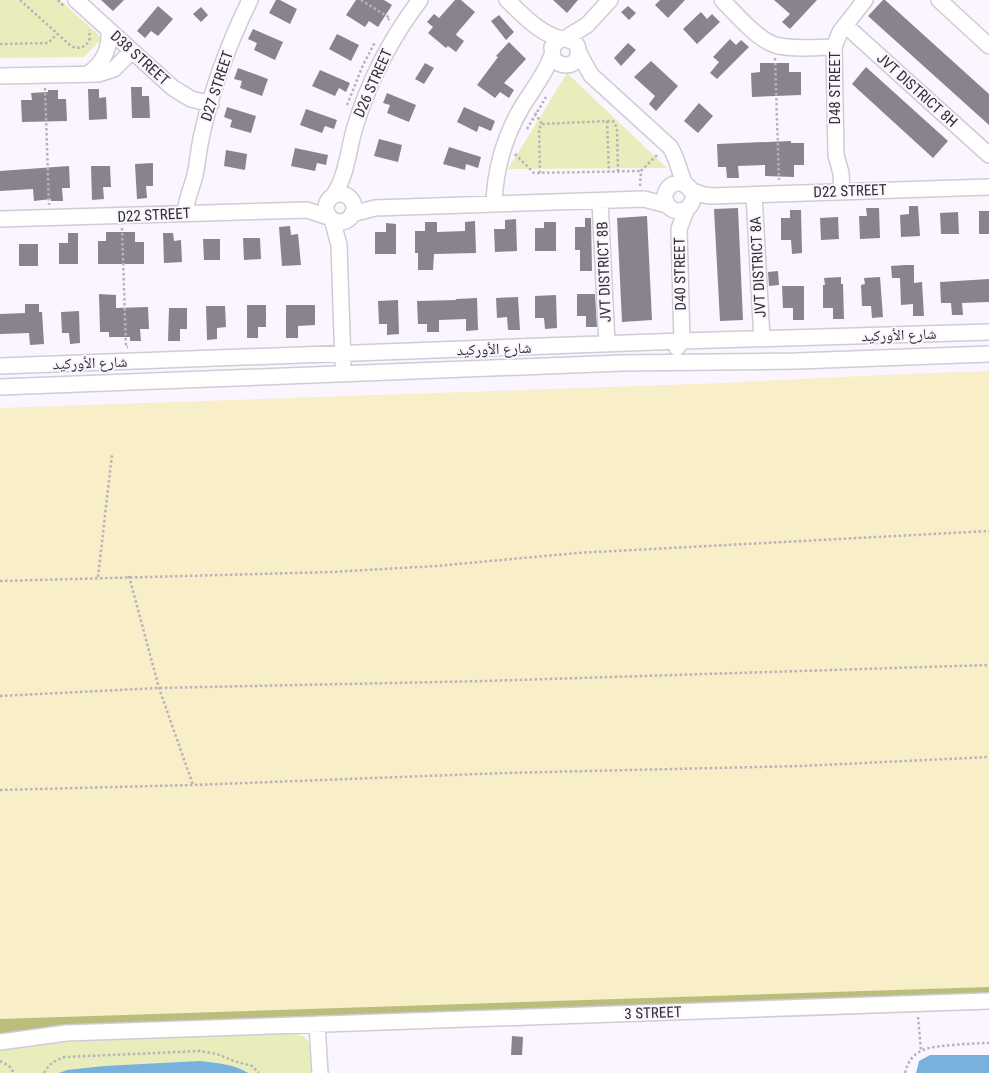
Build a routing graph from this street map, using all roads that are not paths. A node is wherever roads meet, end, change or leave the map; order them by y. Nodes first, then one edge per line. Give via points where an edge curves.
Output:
1 (250, 0) edge
2 (420, 0) edge
3 (507, 0) edge
4 (610, 0) edge
5 (722, 0) edge
6 (865, 0) edge
7 (938, 0) edge
8 (73, 6) edge
9 (845, 26) junction
10 (540, 29) junction
11 (109, 30) junction
12 (571, 44) junction
13 (989, 46) edge
14 (834, 47) junction
15 (132, 51) junction
16 (552, 54) junction
17 (566, 66) junction
18 (88, 74) junction
19 (591, 75) junction
20 (0, 76) edge
21 (541, 79) junction
22 (211, 104) junction
23 (989, 155) edge
24 (344, 175) junction
25 (989, 187) edge
26 (836, 192) junction
27 (754, 195) junction
28 (331, 198) junction
29 (679, 198) junction
30 (600, 201) junction
31 (494, 204) junction
32 (307, 210) junction
33 (192, 212) junction
34 (344, 212) junction
35 (0, 220) edge
36 (989, 332) edge
37 (762, 339) junction
38 (682, 341) junction
39 (607, 344) junction
40 (342, 354) junction
41 (989, 354) edge
42 (622, 363) junction
43 (0, 366) edge
44 (343, 374) junction
45 (0, 387) edge
46 (989, 1001) edge
47 (317, 1024) junction
48 (0, 1042) edge
49 (320, 1073) edge

1 - 22 street, D27 STREET via 232,40
2 - 24 street, D26 STREET via 390,44 370,85 354,128
3 - 10 street
4 - 12 street
5 - 14 street via 764,39 774,44
6 - 9 street, D48 STREET
7 - 13 street
8 - 11 street, D38 STREET
9 - 14 street, D48 STREET
9 - 23 street, JVT DISTRICT 8H
10 - 12 street
10 - 16 street
11 - 15 street, D38 STREET
11 - 18 street via 109,45 104,59
12 - 16 street via 554,44
12 - 17 street via 575,61
12 - 19 street
14 - 26 street, D48 STREET via 836,155 831,173
15 - 18 street via 109,71
15 - 22 street, D38 STREET via 182,94
16 - 17 street via 556,63
16 - 21 street
17 - 19 street
17 - 21 street
18 - 20 street
19 - 29 street via 674,154
21 - 31 street via 523,106 504,147 496,175
22 - 33 street, D27 STREET via 188,195
24 - 28 street, D26 STREET
24 - 34 street, D26 STREET
25 - 26 street, D22 STREET
26 - 27 street, D22 STREET
27 - 29 street, D22 STREET
27 - 37 street, JVT DISTRICT 8A
28 - 32 street, D22 STREET
28 - 34 street via 342,195
28 - 34 street via 327,211
29 - 30 street, D22 STREET
29 - 38 street, D40 STREET
30 - 31 street, D22 STREET
30 - 39 street, JVT DISTRICT 8B
31 - 34 street, D22 STREET
32 - 33 street, D22 STREET
32 - 34 street, D22 STREET
33 - 35 street, D22 STREET
34 - 40 street, D26 STREET via 339,245
36 - 37 street, شارع الأوركيد
37 - 38 street, شارع الأوركيد
38 - 39 street, شارع الأوركيد
38 - 42 street via 669,353 635,356
39 - 40 street, شارع الأوركيد
40 - 43 street, شارع الأوركيد
40 - 44 street, D26 STREET
41 - 42 street, شارع الأوركيد
42 - 44 street, شارع الأوركيد
44 - 45 street, شارع الأوركيد
46 - 47 street, 3 STREET
47 - 48 street, 3 STREET via 66,1033
47 - 49 street

